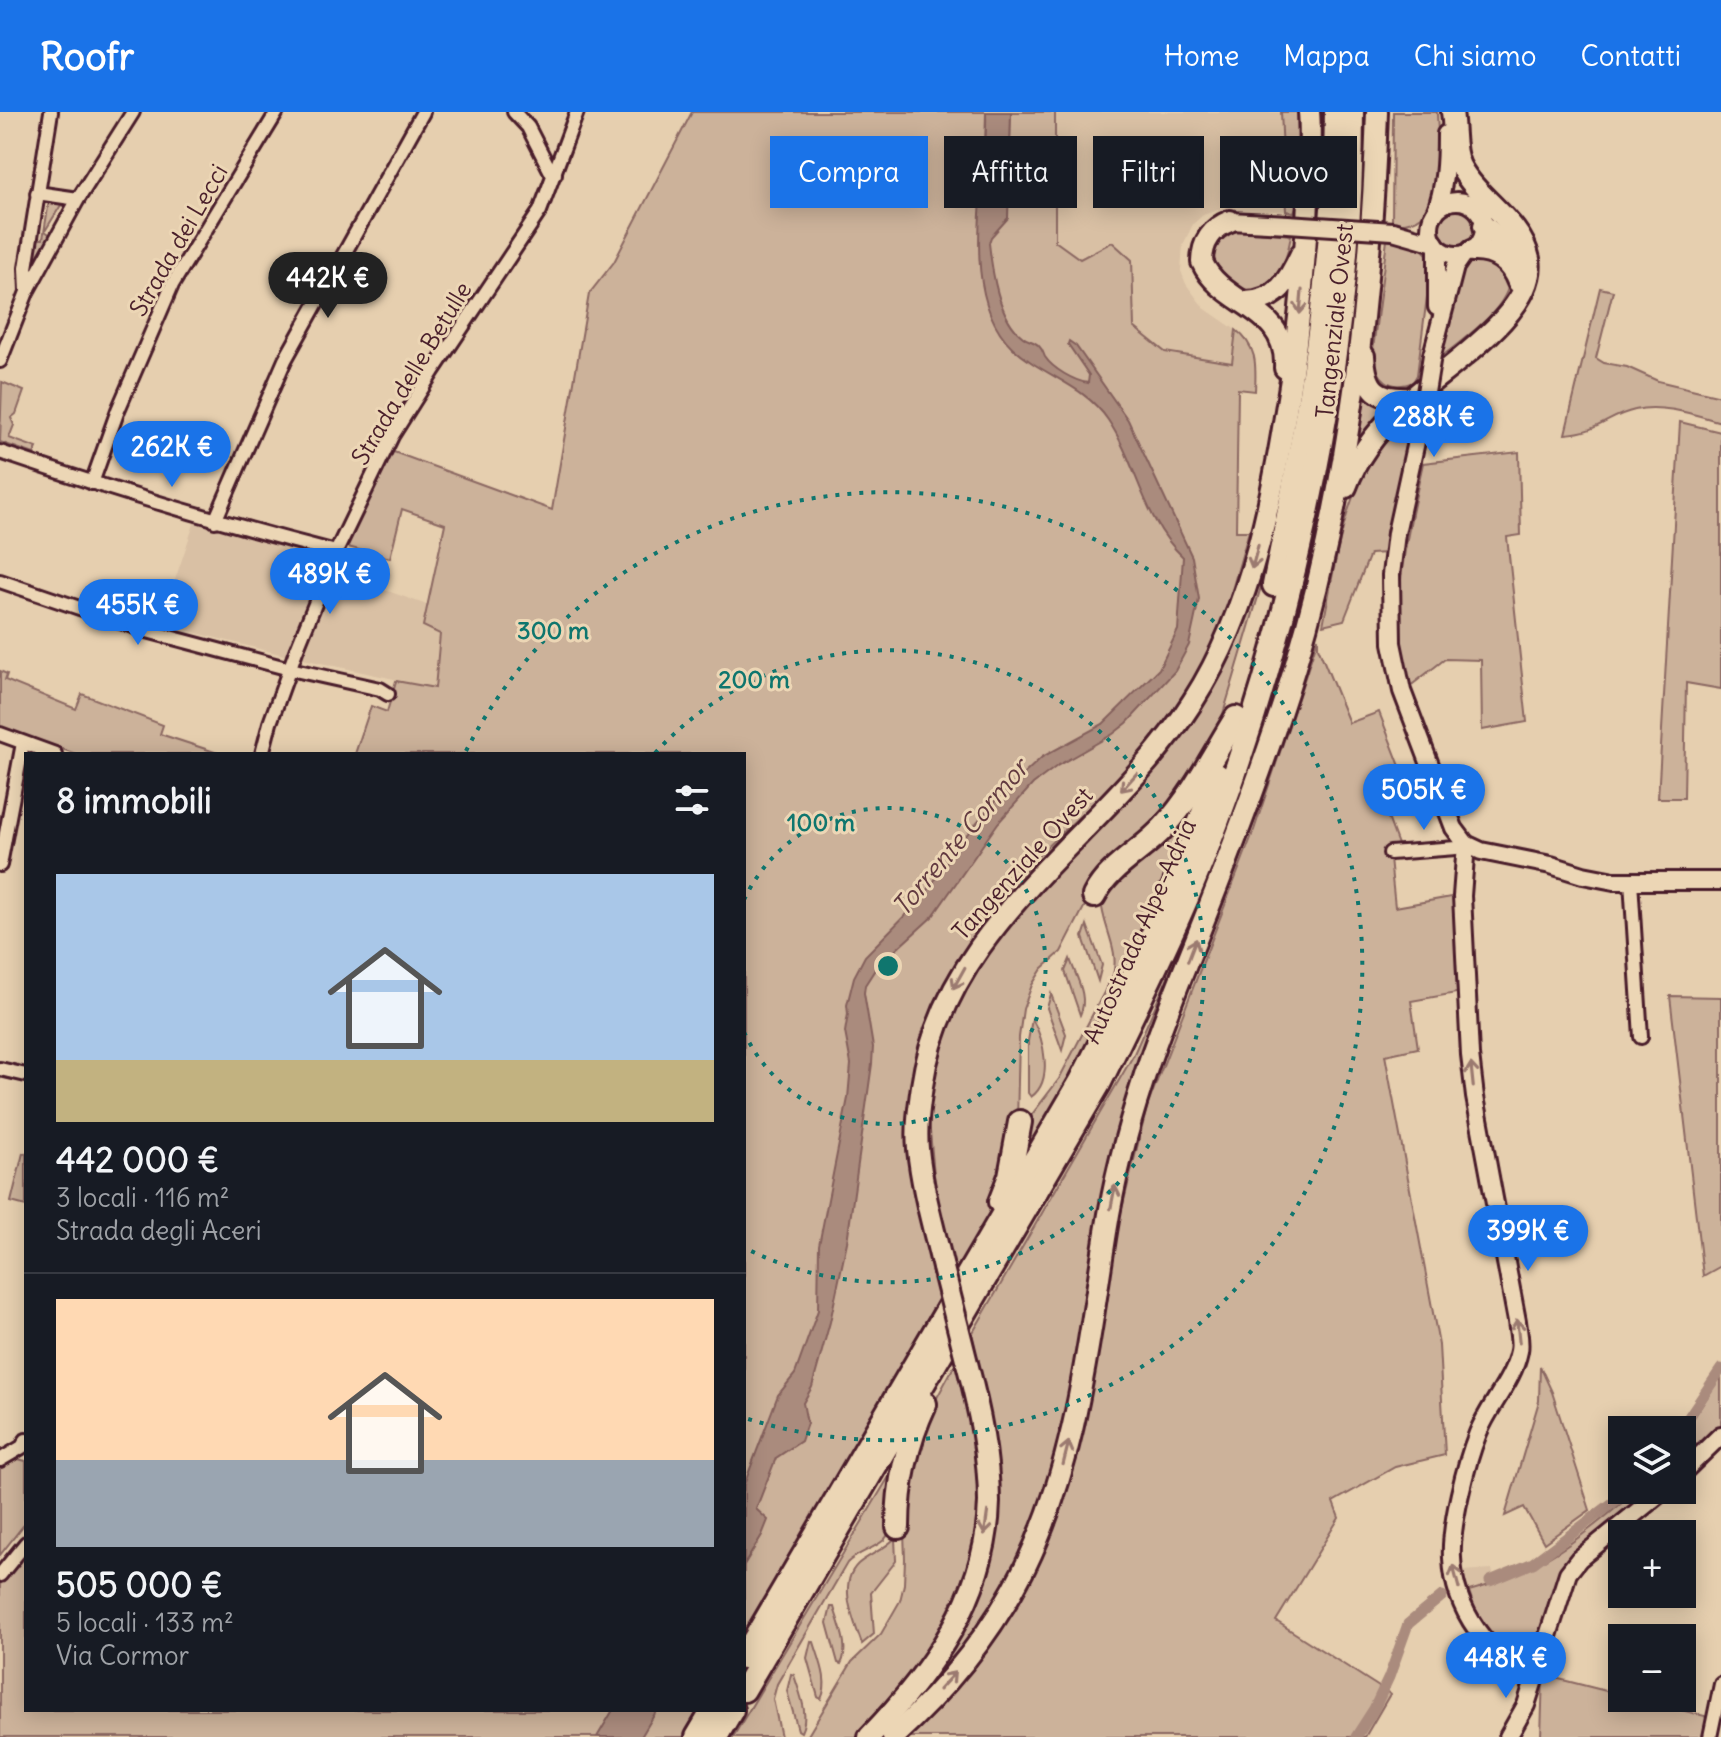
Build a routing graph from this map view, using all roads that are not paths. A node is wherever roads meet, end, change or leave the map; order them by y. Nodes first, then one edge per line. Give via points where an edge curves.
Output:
1 (51, 112) edge
2 (133, 112) edge
3 (277, 112) edge
4 (423, 112) edge
5 (514, 112) edge
6 (577, 112) edge
7 (1309, 112) edge
8 (1336, 112) edge
9 (1352, 112) edge
10 (1377, 112) edge
11 (1449, 112) edge
12 (1446, 164) junction
13 (555, 174) junction
14 (37, 193) junction
15 (78, 199) junction
16 (1468, 203) junction
17 (1433, 218) junction
18 (1230, 221) joint
19 (1484, 226) junction
20 (1396, 231) junction
21 (1307, 240) junction
22 (1436, 245) junction
23 (1468, 253) junction
24 (27, 292) junction
25 (1522, 293) junction
26 (1245, 302) junction
27 (1364, 309) junction
28 (1433, 348) junction
29 (0, 361) edge
30 (1418, 402) junction
31 (1284, 421) junction
32 (0, 452) edge
33 (92, 483) junction
34 (215, 521) junction
35 (1329, 533) junction
36 (336, 552) junction
37 (0, 581) edge
38 (290, 669) junction
39 (388, 694) dead end
40 (1236, 718) junction
41 (0, 734) edge
42 (23, 743) junction
43 (49, 752) edge
44 (263, 752) edge
45 (1466, 844) junction
46 (1390, 853) dead end
47 (0, 865) edge
48 (1631, 881) junction
49 (1721, 881) edge
50 (1094, 896) dead end
51 (1641, 1037) dead end
52 (0, 1069) edge
53 (24, 1075) edge
54 (1020, 1122) dead end
55 (986, 1277) junction
56 (962, 1285) junction
57 (1721, 1435) edge
58 (24, 1447) edge
59 (1696, 1459) edge
60 (0, 1460) edge
61 (1647, 1504) edge
62 (898, 1527) dead end
63 (24, 1545) edge
64 (0, 1575) edge
65 (746, 1654) edge
66 (1535, 1677) junction
67 (1721, 1684) edge
68 (746, 1687) edge
69 (712, 1712) edge
70 (731, 1712) edge
71 (697, 1737) edge
72 (716, 1737) edge
73 (869, 1737) edge
74 (893, 1737) edge
75 (1508, 1737) edge
76 (1710, 1737) edge

1 - 14 street
2 - 15 street
3 - 33 street, Strada dei Lecci via 172,285
4 - 34 street via 285,360
5 - 13 street
6 - 13 street, Strada delle Betulle
7 - 21 highway, Tangenziale Ovest
8 - 40 highway, Autostrada Alpe-Adria via 1328,250 1306,425 1271,603
9 - 55 highway, Autostrada Alpe-Adria via 1346,247 1323,426 1265,677 1209,841 1146,988 1099,1084
10 - 27 highway, Tangenziale Ovest
11 - 12 street
11 - 25 highway via 1459,164 1525,247 1529,273
12 - 16 street
12 - 17 street
13 - 36 street, Strada delle Betulle via 540,211 392,436
14 - 15 street
14 - 24 street
15 - 24 street
16 - 17 street via 1450,202
16 - 19 street
17 - 20 street
17 - 22 street
18 - 20 street, bridge
18 - 26 highway via 1205,242 1202,262 1215,284
19 - 23 street via 1482,240
19 - 25 highway via 1522,260
20 - 22 street
21 - 26 highway via 1279,291
21 -> 31 highway, Tangenziale Ovest
22 - 23 street via 1448,254
22 - 28 street
23 - 25 highway via 1484,251 1506,261
23 - 28 street via 1455,267
24 - 29 street
25 - 30 highway via 1505,319
26 - 31 highway via 1268,321 1283,345
27 - 30 highway via 1368,380 1387,397
27 - 35 highway, Tangenziale Ovest
28 - 30 street, bridge
30 - 35 highway via 1379,432 1361,456
30 - 45 street via 1391,575 1392,643 1402,691 1450,821
31 -> 73 highway, Tangenziale Ovest, bridge via 1251,572 1194,699 1144,765 981,943 946,1002 926,1056 918,1150 987,1456 989,1504 978,1568 963,1610 940,1652
32 - 33 street
33 - 34 street
34 - 36 street
74 -> 35 highway, Tangenziale Ovest via 976,1646 1024,1569 1045,1520 1081,1389 1121,1156 1144,1077 1263,764
36 - 38 street, Strada delle Betulle
37 - 38 street via 147,631
38 - 39 street
38 - 44 street, Strada delle Betulle
40 - 50 highway via 1174,817 1108,876
40 - 56 highway, Autostrada Alpe-Adria via 1193,839 1131,985
41 - 42 street
42 - 43 street
42 - 47 street
45 - 46 street
45 - 48 street via 1583,875
66 -> 45 street via 1491,1650 1476,1631 1451,1556 1468,1462 1520,1349 1470,1055 1462,896
48 - 49 street
48 - 51 street
52 - 53 street
54 - 56 highway via 1004,1193 967,1258
55 - 62 highway via 974,1316 915,1427 902,1475
55 - 68 highway, Autostrada Alpe-Adria
56 - 65 highway, Autostrada Alpe-Adria
57 - 59 street
58 - 60 street
61 - 66 street via 1574,1565
63 - 64 street
66 - 75 street
67 - 76 street
69 - 71 highway
70 - 72 highway

